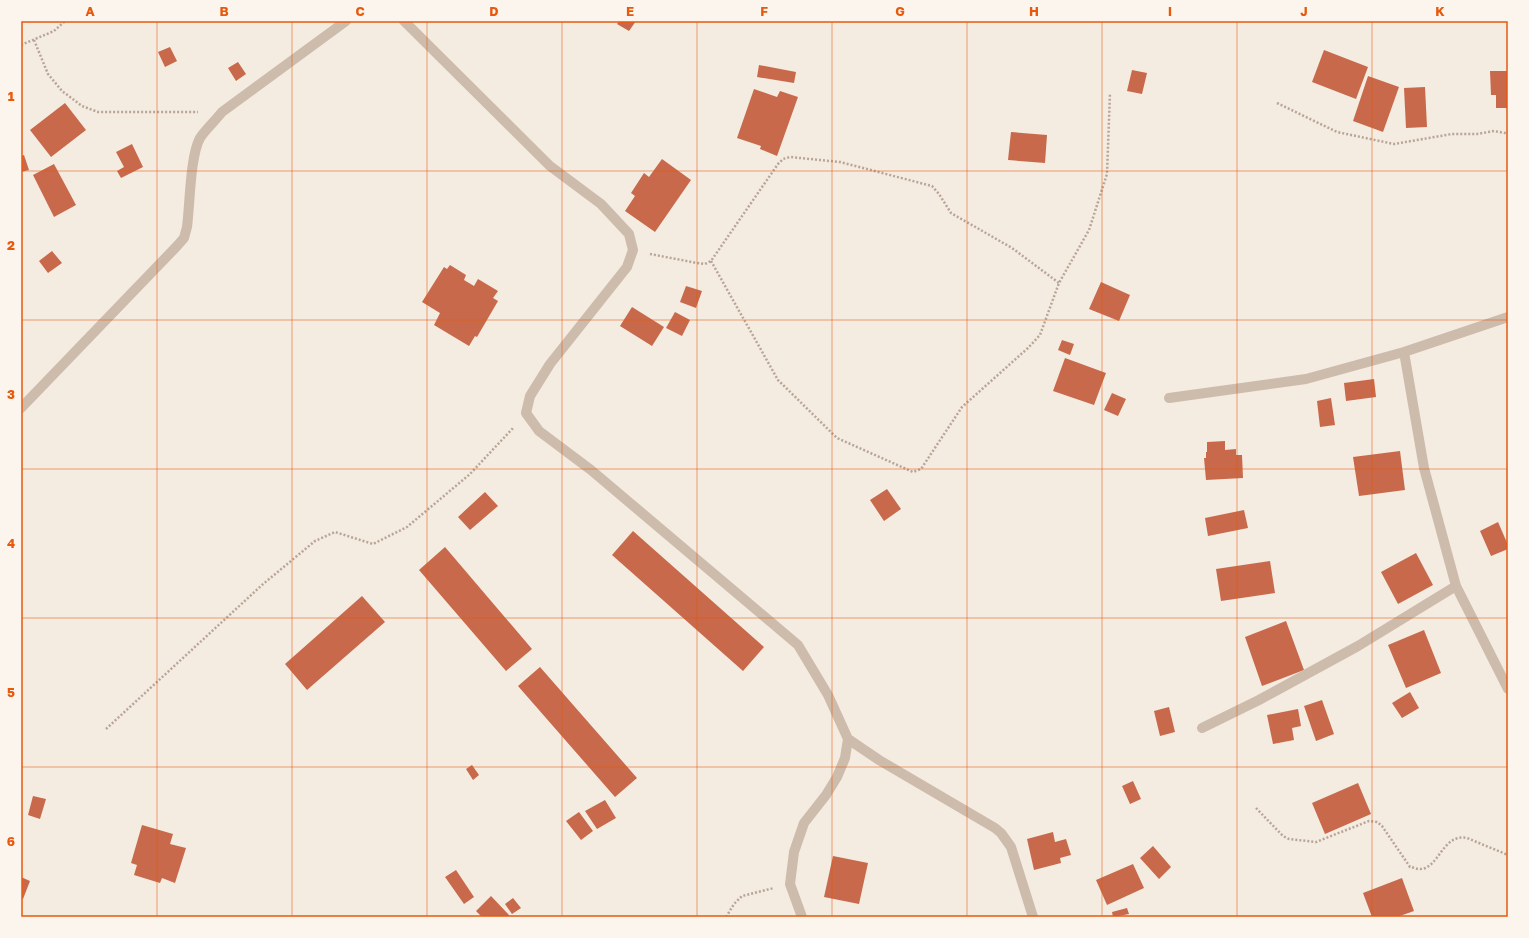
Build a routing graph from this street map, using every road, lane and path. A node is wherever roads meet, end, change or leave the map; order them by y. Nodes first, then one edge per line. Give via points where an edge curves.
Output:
1 (65, 21) edge
2 (346, 21) edge
3 (404, 21) edge
4 (34, 40) junction
5 (21, 45) edge
6 (1110, 93) dead end
7 (1277, 102) dead end
8 (222, 112) junction
9 (1508, 135) edge
10 (633, 250) junction
11 (711, 261) junction
12 (1059, 283) junction
13 (1508, 317) edge
14 (1404, 352) junction
15 (1169, 398) dead end
16 (21, 408) edge
17 (526, 414) junction
18 (1456, 586) junction
19 (1508, 689) edge
20 (106, 728) dead end
21 (1202, 728) dead end
22 (848, 739) junction
23 (1256, 808) dead end
24 (1508, 855) edge
25 (790, 884) junction
26 (726, 917) edge
27 (802, 917) edge
28 (1033, 917) edge

1 - 4 path via 54,31
2 - 8 street
3 - 10 street via 550,166 601,204 629,234
4 - 5 path
4 - 8 path via 48,74 62,91 82,106 98,112
6 - 12 path via 1107,174 1089,230
7 - 9 path via 1337,132 1394,144 1452,134 1494,131
8 - 16 street via 200,139 194,156 184,238
10 - 11 path via 697,263 705,264
10 - 17 street via 627,268 550,364 530,396
11 - 12 path via 778,164 790,157 840,162 932,186 951,213 1012,248
11 - 12 path via 778,380 837,438 913,472 921,469 962,406 1040,335
13 - 14 street
14 - 15 street via 1306,379
14 - 18 street via 1424,468
17 - 20 path via 470,474 407,527 373,544 335,532 315,541 262,585
17 - 22 street via 539,431 591,470 798,645 828,695
18 - 19 street
18 - 21 street via 1358,646
22 - 25 street via 845,758 837,777 804,823 794,852
22 - 28 street via 1001,833 1011,847
23 - 24 path via 1283,836 1290,839 1316,842 1369,821 1377,822 1410,867 1420,869 1428,867 1453,839 1461,837
25 - 26 path via 742,896
25 - 27 street

